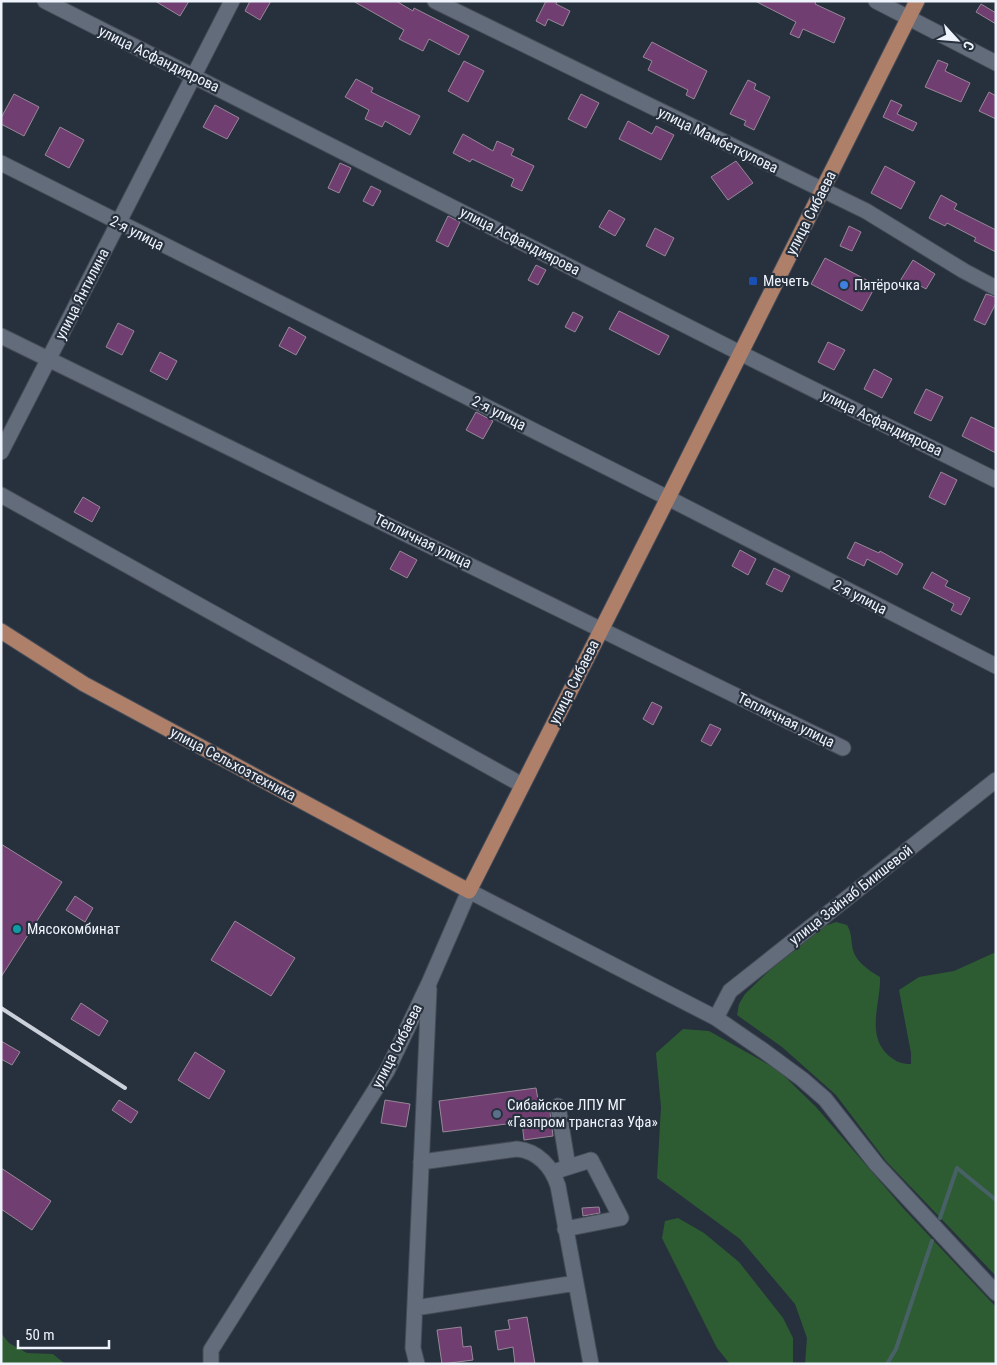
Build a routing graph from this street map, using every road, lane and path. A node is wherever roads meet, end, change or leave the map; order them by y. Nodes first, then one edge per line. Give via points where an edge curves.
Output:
1 (45, 1) edge
2 (232, 1) edge
3 (435, 1) edge
4 (876, 1) edge
5 (917, 1) edge
6 (909, 17) junction
7 (996, 63) edge
8 (194, 76) junction
9 (1, 163) edge
10 (822, 190) junction
11 (118, 223) junction
12 (996, 288) edge
13 (1, 336) edge
14 (740, 353) junction
15 (49, 359) junction
16 (1, 452) edge
17 (996, 480) edge
18 (1, 495) edge
19 (668, 498) junction
20 (601, 628) junction
21 (1, 632) edge
22 (996, 666) edge
23 (843, 748) dead end
24 (996, 780) edge
25 (522, 785) junction
26 (468, 891) junction
27 (429, 983) junction
28 (716, 1018) junction
29 (558, 1106) dead end
30 (421, 1162) junction
31 (568, 1167) junction
32 (554, 1172) junction
33 (566, 1229) junction
34 (576, 1284) junction
35 (996, 1292) edge
36 (415, 1308) junction
37 (211, 1357) edge
38 (417, 1364) edge
39 (591, 1364) edge

1 - 8 street, улица Асфандиярова
2 - 8 street, улица Янтилина
3 - 10 street, улица Мамбеткулова
4 - 6 street
5 - 6 main road, улица Сибаева
6 - 7 street
6 - 10 main road, улица Сибаева
8 - 11 street, улица Янтилина
8 - 14 street, улица Асфандиярова
9 - 11 street, 2-я улица
10 - 12 street, улица Мамбеткулова via 866,211
10 - 14 main road, улица Сибаева
11 - 15 street, улица Янтилина
11 - 19 street, 2-я улица
13 - 15 street, Тепличная улица
14 - 17 street, улица Асфандиярова
14 - 19 main road, улица Сибаева
15 - 16 street, улица Янтилина
15 - 20 street, Тепличная улица
18 - 25 street
19 - 20 main road, улица Сибаева
19 - 22 street, 2-я улица
20 - 23 street, Тепличная улица
20 - 25 main road, улица Сибаева
21 - 26 main road, улица Сельхозтехника via 84,684
24 - 28 street, улица Зайнаб Биишевой via 730,991
25 - 26 main road, улица Сибаева
26 - 27 street, улица Сибаева
26 - 28 street
27 - 30 street
27 - 37 street, улица Сибаева via 386,1071
28 - 35 street via 764,1050 825,1099 877,1166
29 - 31 street
30 - 32 street via 517,1149 534,1154
30 - 36 street
31 - 32 street
31 - 33 street via 591,1160 621,1218
32 - 33 street
33 - 34 street
34 - 36 street
34 - 39 street
36 - 38 street via 413,1348

